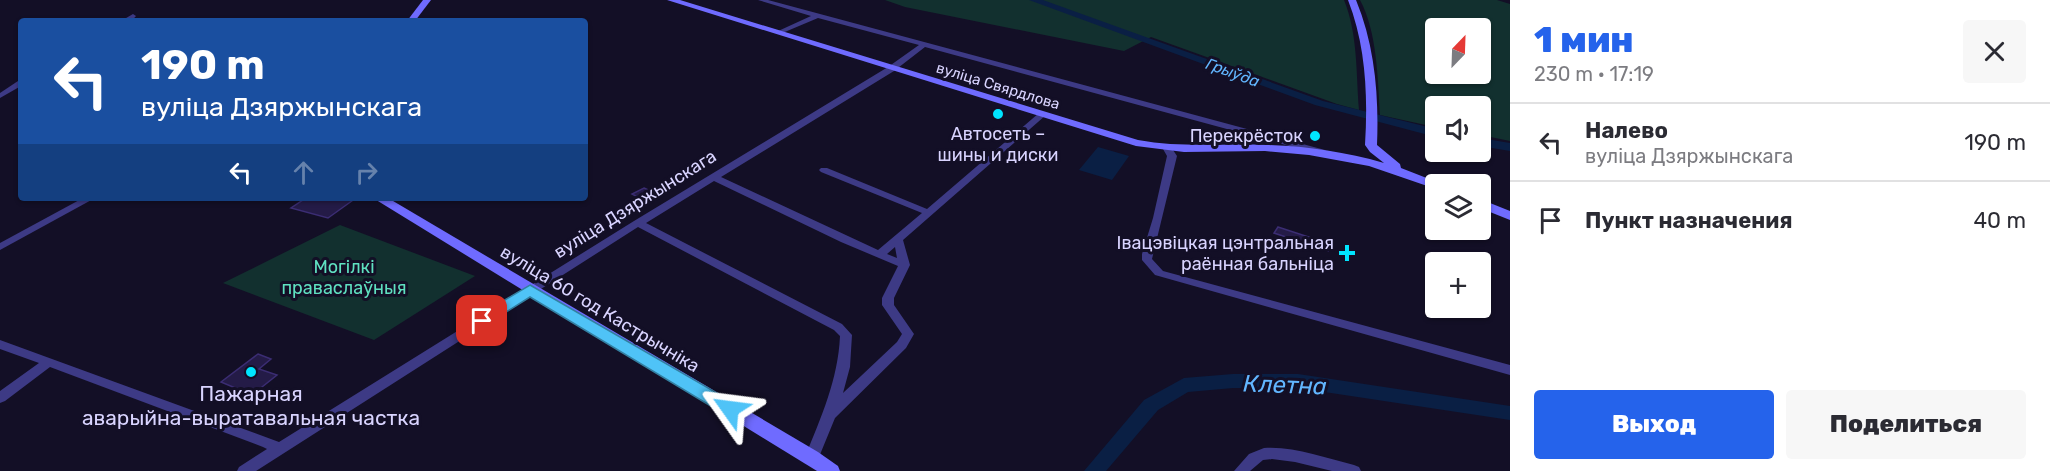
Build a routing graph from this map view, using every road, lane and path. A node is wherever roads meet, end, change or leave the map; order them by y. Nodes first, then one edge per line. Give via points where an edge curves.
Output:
1 (428, 0) edge
2 (671, 0) edge
3 (761, 0) edge
4 (1352, 0) edge
5 (816, 15) junction
6 (133, 16) dead end
7 (129, 18) edge
8 (413, 18) edge
9 (778, 33) junction
10 (923, 45) junction
11 (891, 69) junction
12 (18, 85) edge
13 (0, 96) edge
14 (1042, 115) junction
15 (1279, 143) junction
16 (1371, 145) junction
17 (1168, 149) junction
18 (1340, 155) junction
19 (824, 170) dead end
20 (1411, 176) junction
21 (714, 177) junction
22 (1425, 181) edge
23 (84, 201) edge
24 (385, 201) edge
25 (1491, 208) edge
26 (927, 212) junction
27 (1510, 216) edge
28 (638, 223) junction
29 (898, 239) junction
30 (0, 247) edge
31 (879, 255) junction
32 (904, 265) junction
33 (530, 290) junction
34 (0, 344) edge
35 (49, 362) junction
36 (1510, 370) edge
37 (0, 398) edge
38 (828, 416) junction
39 (280, 449) junction
40 (812, 457) junction
41 (244, 471) edge
42 (831, 471) edge
43 (1241, 471) edge
44 (1354, 471) edge

1 - 8 street
2 - 9 street, вуліца Свярдлова
3 - 5 street, вуліца Свярдлова
4 - 16 street via 1366,58
5 - 9 street
5 - 10 street, вуліца Свярдлова
6 - 7 street
9 - 11 street, вуліца Свярдлова
10 - 11 street, вуліца Дзяржынскага
10 - 15 street, вуліца Свярдлова
11 - 14 street, вуліца Свярдлова
11 - 21 street, вуліца Дзяржынскага
12 - 13 street
14 - 17 street, вуліца Свярдлова
14 - 26 street
15 - 17 street, вуліца Свярдлова
15 - 18 street, вуліца Свярдлова
16 - 18 street
16 - 20 street
17 - 36 street via 1172,156 1147,252 1147,260 1158,273
18 - 20 street, вуліца Свярдлова
19 - 26 street
20 - 22 street
21 - 28 street, вуліца Дзяржынскага
21 - 31 street
23 - 30 street
24 - 33 street, вуліца 60 год Кастрычніка
25 - 27 street
26 - 29 street
28 - 33 street, вуліца Дзяржынскага
28 - 38 street via 838,327 846,335 841,384
29 - 31 street
29 - 32 street
31 - 32 street
32 - 38 street via 888,298 888,305 908,333 902,345
33 - 39 street, вуліца Дзяржынскага
33 - 40 street, вуліца 60 год Кастрычніка
34 - 35 street
35 - 37 street
35 - 39 street
38 - 40 street
39 - 41 street, вуліца Дзяржынскага
40 - 42 street, вуліца 60 год Кастрычніка
43 - 44 street via 1263,454

